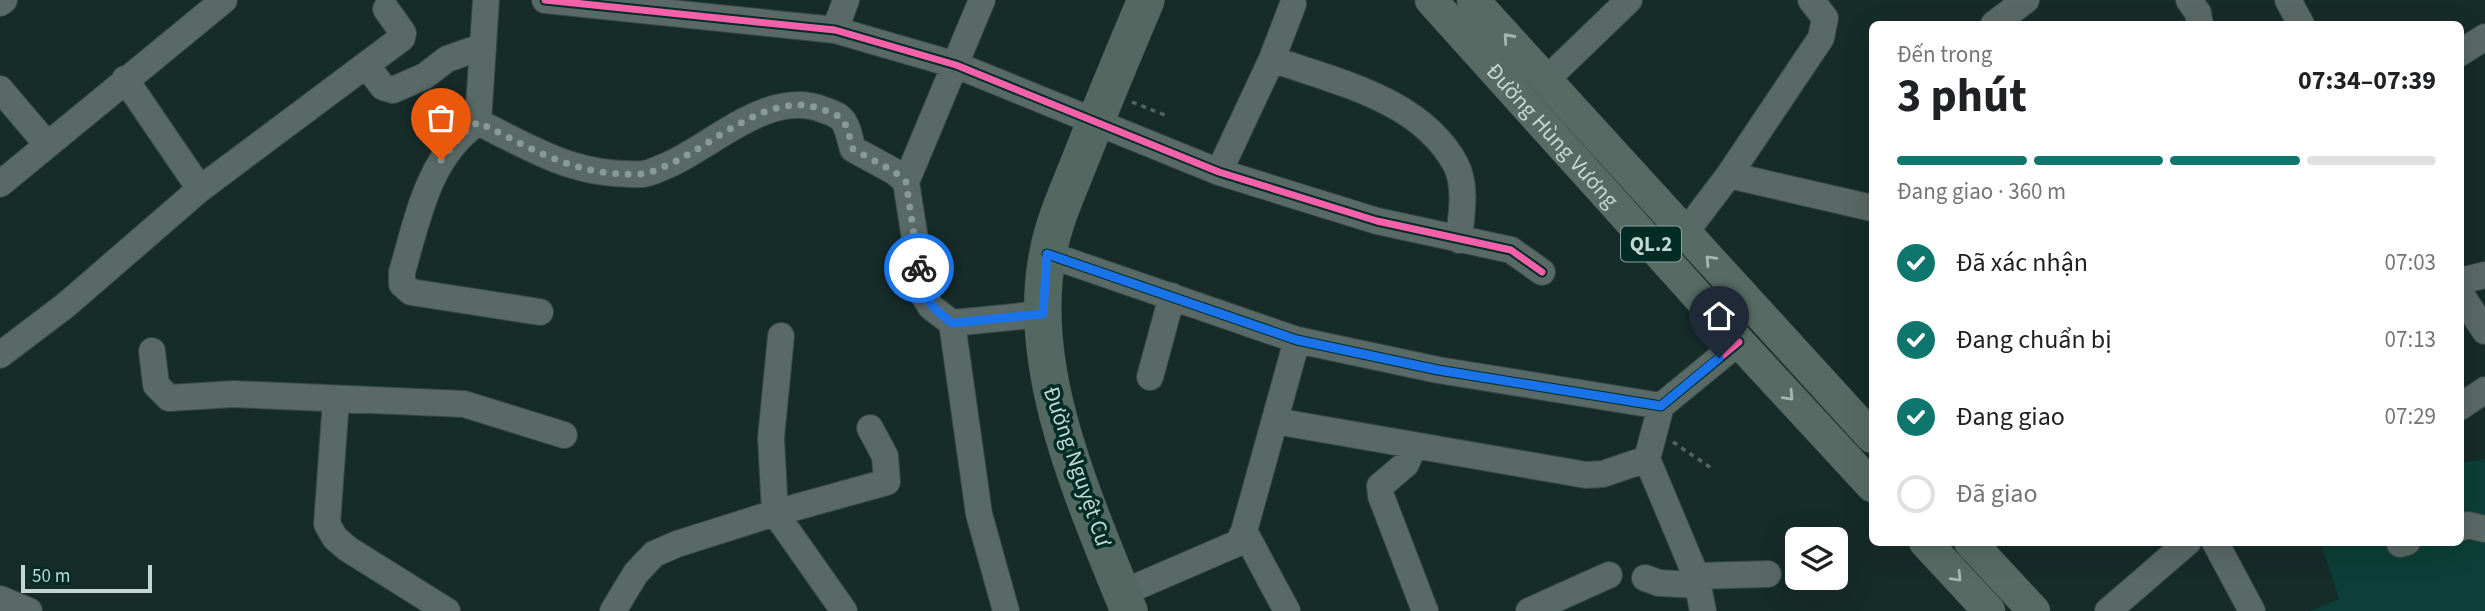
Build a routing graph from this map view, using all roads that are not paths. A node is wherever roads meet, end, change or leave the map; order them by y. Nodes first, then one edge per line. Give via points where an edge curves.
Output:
1 (224, 0) edge
2 (486, 0) edge
3 (545, 0) edge
4 (846, 0) edge
5 (982, 0) edge
6 (1146, 0) edge
7 (1432, 0) edge
8 (1474, 0) edge
9 (1629, 0) edge
10 (1811, 0) edge
11 (2026, 0) edge
12 (2189, 0) edge
13 (2288, 0) edge
14 (1293, 4) dead end
15 (386, 9) dead end
16 (720, 9) edge
17 (1998, 21) edge
18 (2199, 21) edge
19 (2299, 21) edge
20 (835, 30) junction
21 (2485, 37) edge
22 (481, 47) junction
23 (2464, 50) edge
24 (1272, 59) junction
25 (366, 65) junction
26 (956, 65) junction
27 (125, 79) junction
28 (1546, 80) junction
29 (0, 89) edge
30 (1101, 107) junction
31 (478, 122) junction
32 (46, 143) junction
33 (1219, 172) junction
34 (1729, 175) junction
35 (906, 182) junction
36 (0, 184) edge
37 (200, 189) junction
38 (1869, 207) edge
39 (1685, 233) junction
40 (1459, 240) junction
41 (1047, 254) junction
42 (1542, 272) dead end
43 (2485, 275) edge
44 (2464, 280) edge
45 (1172, 296) junction
46 (2464, 299) edge
47 (540, 312) dead end
48 (1043, 314) junction
49 (952, 323) junction
50 (2485, 331) edge
51 (781, 336) dead end
52 (1297, 340) junction
53 (1784, 341) junction
54 (152, 351) dead end
55 (1749, 353) junction
56 (0, 355) edge
57 (1150, 377) dead end
58 (2485, 390) edge
59 (336, 400) junction
60 (2464, 404) edge
61 (1659, 418) junction
62 (1275, 421) junction
63 (870, 428) dead end
64 (1869, 434) edge
65 (564, 435) dead end
66 (1414, 445) junction
67 (1647, 459) junction
68 (1869, 483) edge
69 (775, 513) junction
70 (2464, 527) edge
71 (2485, 530) edge
72 (1244, 531) junction
73 (1929, 546) edge
74 (1974, 546) edge
75 (2183, 546) edge
76 (2217, 546) edge
77 (1769, 574) dead end
78 (1609, 576) dead end
79 (1645, 578) dead end
80 (1697, 581) junction
81 (0, 599) edge
82 (1125, 602) edge
83 (436, 608) edge
84 (29, 611) edge
85 (614, 611) edge
86 (844, 611) edge
87 (1006, 611) edge
88 (1287, 611) edge
89 (1425, 611) edge
90 (1529, 611) edge
91 (1703, 611) edge
92 (1989, 611) edge
93 (2034, 611) edge
94 (2108, 611) edge
95 (2252, 611) edge

1 - 27 street
2 - 22 street
3 - 16 street
4 - 20 street
5 - 26 street
6 - 30 highway, Đường Nguyệt Cư
7 - 55 main road, Đường Hùng Vương / QL.2
28 -> 8 main road, Đường Hùng Vương / QL.2
9 - 28 street
10 - 34 street via 1825,18 1821,38
11 - 17 street
12 - 18 street
13 - 19 street
14 - 24 street
15 - 25 street via 403,36
16 - 20 street
20 - 26 street
21 - 23 street
22 - 25 street via 447,59 425,76 393,90 383,87
22 - 31 street
24 - 33 street
24 - 40 street via 1374,95 1409,115 1435,139 1456,166 1462,193
25 - 37 street
26 - 30 street
26 - 35 street
27 - 32 street
27 - 37 street
28 - 39 main road, Đường Hùng Vương / QL.2
29 - 32 street
30 - 33 street
30 - 41 highway, Đường Nguyệt Cư
31 - 35 street via 566,166 647,174 768,111 790,105 818,108 846,124 853,149
31 - 47 street via 441,160 425,192 402,284 411,292
32 - 36 street
33 - 40 street via 1377,221
34 - 38 street
34 - 39 street
35 - 49 street via 924,296
37 - 56 street via 66,305
53 -> 39 main road, Đường Hùng Vương / QL.2
40 - 42 street via 1511,250
41 - 45 street
41 - 48 highway, Đường Nguyệt Cư
43 - 44 street
45 - 52 street
45 - 57 street
46 - 50 street
48 - 49 street
48 - 82 highway, Đường Nguyệt Cư via 1048,382
49 - 87 street via 979,514
51 - 69 street via 771,438
52 - 61 street
52 - 62 street
53 - 55 main road
53 - 64 main road, Đường Hùng Vương / QL.2
54 - 59 street via 156,385 169,398 234,394
55 - 61 street
55 -> 68 main road, Đường Hùng Vương / QL.2
58 - 60 street
59 - 65 street via 464,404
59 - 83 street via 327,524 348,549
61 - 67 street
62 - 66 street
62 - 72 street
63 - 69 street via 885,456 887,482
66 - 67 street via 1586,475
66 - 89 street via 1406,464 1380,486
67 - 80 street
69 - 85 street via 654,554 636,573
69 - 86 street
70 - 71 street
72 - 82 street via 1229,548
72 - 88 street
73 -> 92 main road
74 - 93 main road
75 - 94 street
76 - 95 street
77 - 80 street
78 - 90 street
79 - 80 street via 1658,583
80 - 91 street
81 - 84 street

